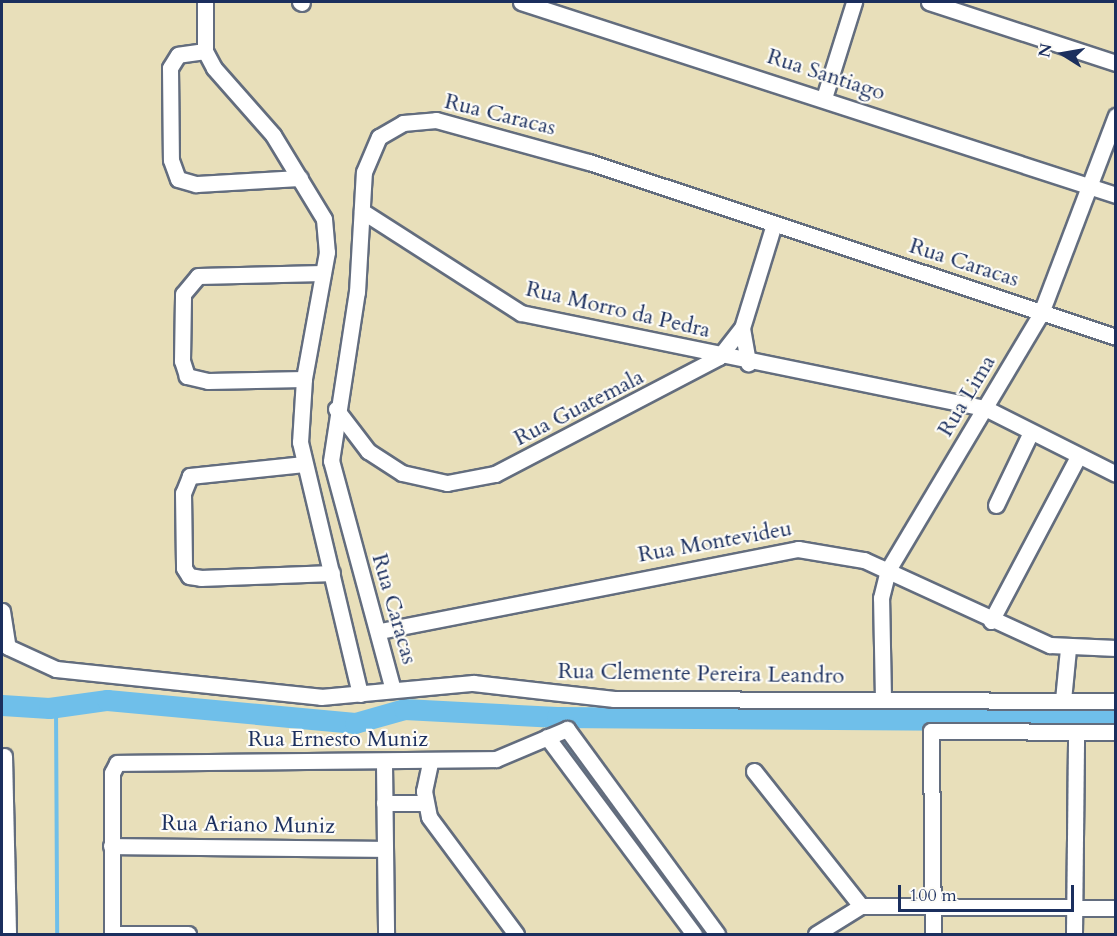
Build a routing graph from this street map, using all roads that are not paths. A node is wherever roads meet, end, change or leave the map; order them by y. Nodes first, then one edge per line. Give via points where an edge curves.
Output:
1 (205, 2) edge
2 (521, 2) edge
3 (854, 2) edge
4 (928, 2) edge
5 (547, 5) edge
6 (206, 51) junction
7 (1116, 63) edge
8 (824, 98) junction
9 (1116, 116) edge
10 (300, 178) junction
11 (1092, 187) junction
12 (1116, 195) edge
13 (362, 211) junction
14 (774, 224) junction
15 (323, 273) junction
16 (1041, 313) junction
17 (742, 328) junction
18 (1116, 337) edge
19 (719, 357) junction
20 (748, 363) junction
21 (304, 379) junction
22 (336, 409) junction
23 (987, 409) junction
24 (1031, 432) junction
25 (1077, 457) junction
26 (304, 464) junction
27 (1116, 474) edge
28 (996, 505) dead end
29 (888, 570) junction
30 (332, 573) junction
31 (2, 611) edge
32 (991, 621) junction
33 (380, 631) junction
34 (1116, 648) edge
35 (1068, 649) junction
36 (393, 690) junction
37 (360, 694) junction
38 (883, 699) junction
39 (1063, 700) junction
40 (1116, 701) edge
41 (1116, 732) edge
42 (556, 733) junction
43 (1076, 735) junction
44 (4, 756) dead end
45 (430, 763) junction
46 (384, 764) junction
47 (754, 771) dead end
48 (384, 803) junction
49 (424, 803) junction
50 (111, 846) junction
51 (385, 849) junction
52 (861, 906) junction
53 (930, 906) junction
54 (1116, 908) edge
55 (1073, 909) junction
56 (8, 934) edge
57 (112, 934) edge
58 (188, 934) edge
59 (386, 934) edge
60 (516, 934) edge
61 (694, 934) edge
62 (717, 934) edge
63 (816, 934) edge
64 (933, 934) edge
65 (1074, 934) edge

1 - 6 street
2 - 5 street, Rua Santiago
3 - 8 street
4 - 7 street
5 - 8 street, Rua Santiago
6 - 10 street via 214,68 273,135
6 - 10 street via 178,55 170,68 171,160 178,179 196,184
8 - 11 street, Rua Santiago
9 - 11 street, Rua Lima
10 - 15 street via 324,219
11 - 12 street, Rua Santiago
11 - 16 street, Rua Lima
13 - 14 street, Rua Caracas via 371,147 387,130 423,119 589,162
13 - 19 street, Rua Morro da Pedra via 521,313
13 - 22 street, Rua Caracas via 357,292
14 - 16 street, Rua Caracas
14 - 17 street, Rua Guatemala
15 - 21 street
15 - 21 street via 198,276 190,279 183,294 182,361 188,376 208,381
16 - 18 street, Rua Caracas
16 - 23 street, Rua Lima
17 - 19 street, Rua Guatemala
17 - 20 street, Rua Morro da Pedra
19 - 20 street, Rua Morro da Pedra
19 - 22 street, Rua Guatemala via 554,447 464,482 424,480 380,462 352,435
20 - 23 street, Rua Morro da Pedra
21 - 26 street via 300,425
22 - 33 street, Rua Caracas via 333,474
23 - 24 street, Rua Morro da Pedra
23 - 29 street, Rua Lima
24 - 25 street, Rua Morro da Pedra
24 - 28 street
25 - 27 street, Rua Morro da Pedra
25 - 32 street
26 - 30 street
26 - 30 street via 190,476 183,494 184,568 189,576 201,578
29 - 32 street, Rua Montevideu
29 - 33 street, Rua Montevideu via 842,554 780,550
29 - 38 street, Rua Lima via 881,598
30 - 37 street
31 - 37 street, Rua Clemente Pereira Leandro via 8,647 70,672 157,676 321,698
32 - 35 street, Rua Montevideu
33 - 36 street, Rua Caracas
34 - 35 street, Rua Montevideu
35 - 39 street
36 - 37 street, Rua Clemente Pereira Leandro
36 - 38 street, Rua Clemente Pereira Leandro via 473,683 614,699
38 - 39 street, Rua Clemente Pereira Leandro
39 - 40 street, Rua Clemente Pereira Leandro
41 - 43 street
42 - 45 street, Rua Ernesto Muniz via 496,759
42 - 61 street
42 - 62 street
43 - 53 street via 931,731
43 - 55 street
44 - 56 street
45 - 46 street, Rua Ernesto Muniz
45 - 49 street
46 - 48 street
46 - 50 street, Rua Ernesto Muniz via 117,763
47 - 52 street
48 - 49 street
48 - 51 street
49 - 60 street
50 - 51 street, Rua Ariano Muniz
50 - 57 street
51 - 59 street
52 - 53 street
52 - 63 street
53 - 55 street
53 - 64 street
54 - 55 street
55 - 65 street
57 - 58 street

